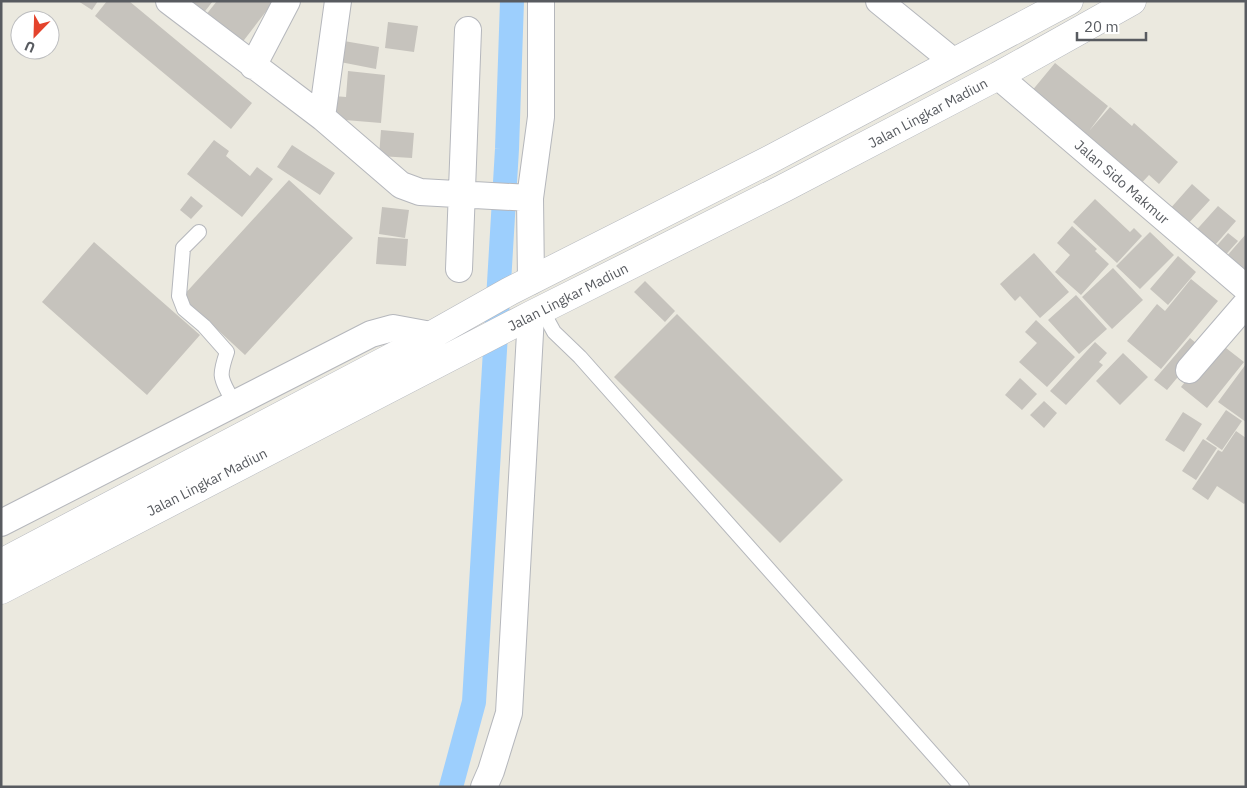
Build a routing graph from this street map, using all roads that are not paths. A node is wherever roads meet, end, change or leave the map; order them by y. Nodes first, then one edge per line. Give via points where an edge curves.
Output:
1 (169, 1) edge
2 (287, 1) edge
3 (338, 1) edge
4 (541, 1) edge
5 (879, 1) edge
6 (1069, 1) edge
7 (1132, 1) edge
8 (468, 30) dead end
9 (954, 62) junction
10 (253, 66) junction
11 (998, 76) junction
12 (322, 117) junction
13 (769, 160) junction
14 (784, 188) junction
15 (462, 195) junction
16 (524, 198) junction
17 (199, 232) dead end
18 (458, 269) dead end
19 (521, 286) junction
20 (1246, 288) edge
21 (1246, 304) edge
22 (529, 317) junction
23 (430, 335) junction
24 (1189, 370) dead end
25 (424, 371) junction
26 (234, 404) junction
27 (1, 523) edge
28 (1, 563) edge
29 (1, 590) edge
30 (1, 600) edge
31 (484, 787) edge
32 (962, 787) edge

1 - 10 street
2 - 10 street
3 - 12 street
4 - 16 street via 541,117
5 - 9 street
6 - 9 main road, Jalan Lingkar Madiun
7 - 11 main road, Jalan Lingkar Madiun
8 - 15 street
9 - 13 main road, Jalan Lingkar Madiun
10 - 12 street
11 - 14 main road, Jalan Lingkar Madiun
11 - 20 street, Jalan Sido Makmur
12 - 15 street via 401,185 420,192
13 - 14 main road
13 - 19 main road, Jalan Lingkar Madiun
14 - 22 main road, Jalan Lingkar Madiun
15 - 16 street
15 - 18 street
16 - 19 street
17 - 26 lane via 183,248 179,296 184,308 227,352 221,369 221,382
19 - 23 main road, Jalan Lingkar Madiun
21 - 24 street
22 - 25 main road, Jalan Lingkar Madiun
22 - 31 street via 508,713
22 - 32 lane via 554,332 580,357
23 - 26 street via 393,328 376,332
23 - 28 main road, Jalan Lingkar Madiun
25 - 29 main road, Jalan Lingkar Madiun
25 - 30 street via 414,388 395,400
26 - 27 street

